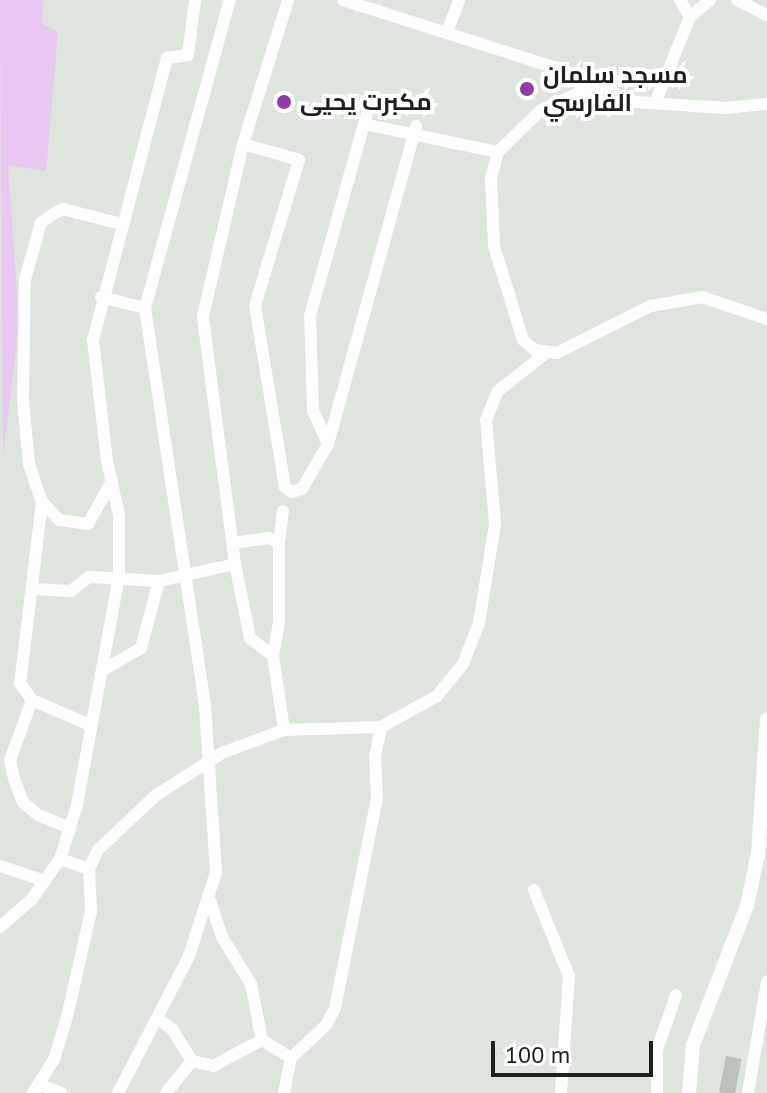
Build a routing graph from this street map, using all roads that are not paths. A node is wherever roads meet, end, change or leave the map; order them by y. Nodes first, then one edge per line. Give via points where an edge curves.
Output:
1 (195, 0) edge
2 (230, 0) edge
3 (288, 0) edge
4 (343, 0) edge
5 (459, 0) edge
6 (680, 0) edge
7 (710, 0) edge
8 (737, 0) edge
9 (767, 15) edge
10 (690, 17) junction
11 (447, 32) junction
12 (597, 85) junction
13 (655, 103) junction
14 (767, 104) edge
15 (415, 131) junction
16 (243, 144) junction
17 (498, 152) junction
18 (121, 224) junction
19 (101, 297) junction
20 (145, 308) junction
21 (767, 319) edge
22 (546, 353) junction
23 (328, 444) junction
24 (112, 481) junction
25 (42, 502) junction
26 (283, 511) dead end
27 (233, 543) junction
28 (279, 543) junction
29 (235, 564) junction
30 (183, 573) junction
31 (159, 581) junction
32 (119, 582) junction
33 (34, 589) junction
34 (273, 656) junction
35 (105, 669) junction
36 (32, 700) junction
37 (767, 719) edge
38 (92, 726) junction
39 (381, 727) junction
40 (284, 730) junction
41 (208, 762) junction
42 (70, 828) junction
43 (60, 859) junction
44 (0, 866) edge
45 (89, 869) junction
46 (45, 881) junction
47 (534, 890) dead end
48 (210, 901) junction
49 (0, 927) edge
50 (767, 982) edge
51 (676, 995) dead end
52 (158, 1019) junction
53 (262, 1040) junction
54 (291, 1058) junction
55 (192, 1061) junction
56 (36, 1088) edge
57 (61, 1093) edge
58 (118, 1093) edge
59 (167, 1093) edge
60 (284, 1093) edge
61 (561, 1093) edge
62 (657, 1093) edge
63 (689, 1093) edge
64 (748, 1093) edge

1 - 18 street via 189,51 167,58
2 - 20 street
3 - 16 street
4 - 11 street
5 - 11 street
6 - 10 street
7 - 10 street
8 - 9 street
10 - 13 street
11 - 12 street
12 - 13 street via 636,102
12 - 17 street via 541,110
13 - 14 street via 724,108
15 - 17 street
15 - 23 street
15 - 23 street via 366,118 310,316 313,410
16 - 23 street via 299,160 255,306 288,490 302,489
16 - 27 street via 203,316
17 - 22 street via 490,210 497,259 523,340
18 - 19 street
18 - 25 street via 63,209 41,223 29,265 23,400 29,464
19 - 20 street
19 - 24 street via 93,340
20 - 30 street
21 - 22 street via 717,300 675,299 588,340
22 - 39 street via 498,391 486,420 495,524 479,623 463,664 437,696
24 - 25 street via 88,524 59,520
24 - 32 street via 119,515
25 - 33 street
26 - 28 street
27 - 28 street via 269,538
27 - 29 street
28 - 34 street via 279,622
29 - 30 street
29 - 34 street via 250,638
30 - 31 street
30 - 41 street via 205,705
31 - 32 street
31 - 35 street via 141,648
32 - 33 street via 89,577 71,591
32 - 35 street
33 - 36 street via 20,683
34 - 40 street
35 - 38 street
36 - 38 street
36 - 42 street via 10,760 14,779 23,802 38,815
37 - 63 main road via 758,854 747,906 696,1033
38 - 42 street
39 - 40 street
39 - 54 street via 375,756 377,798 335,1008 326,1025
40 - 41 street
41 - 45 street via 155,796 98,850
41 - 48 street via 217,836
42 - 43 street
43 - 45 street
43 - 46 street
44 - 46 street
45 - 56 street via 91,911 71,999 54,1060
46 - 49 street
47 - 61 street via 569,976
48 - 52 street
48 - 53 street via 222,937 251,984
50 - 64 street
51 - 62 street via 657,1050
52 - 55 street via 172,1029
52 - 58 street
53 - 54 street
53 - 55 street via 213,1066
54 - 60 street
55 - 59 street
56 - 57 street

